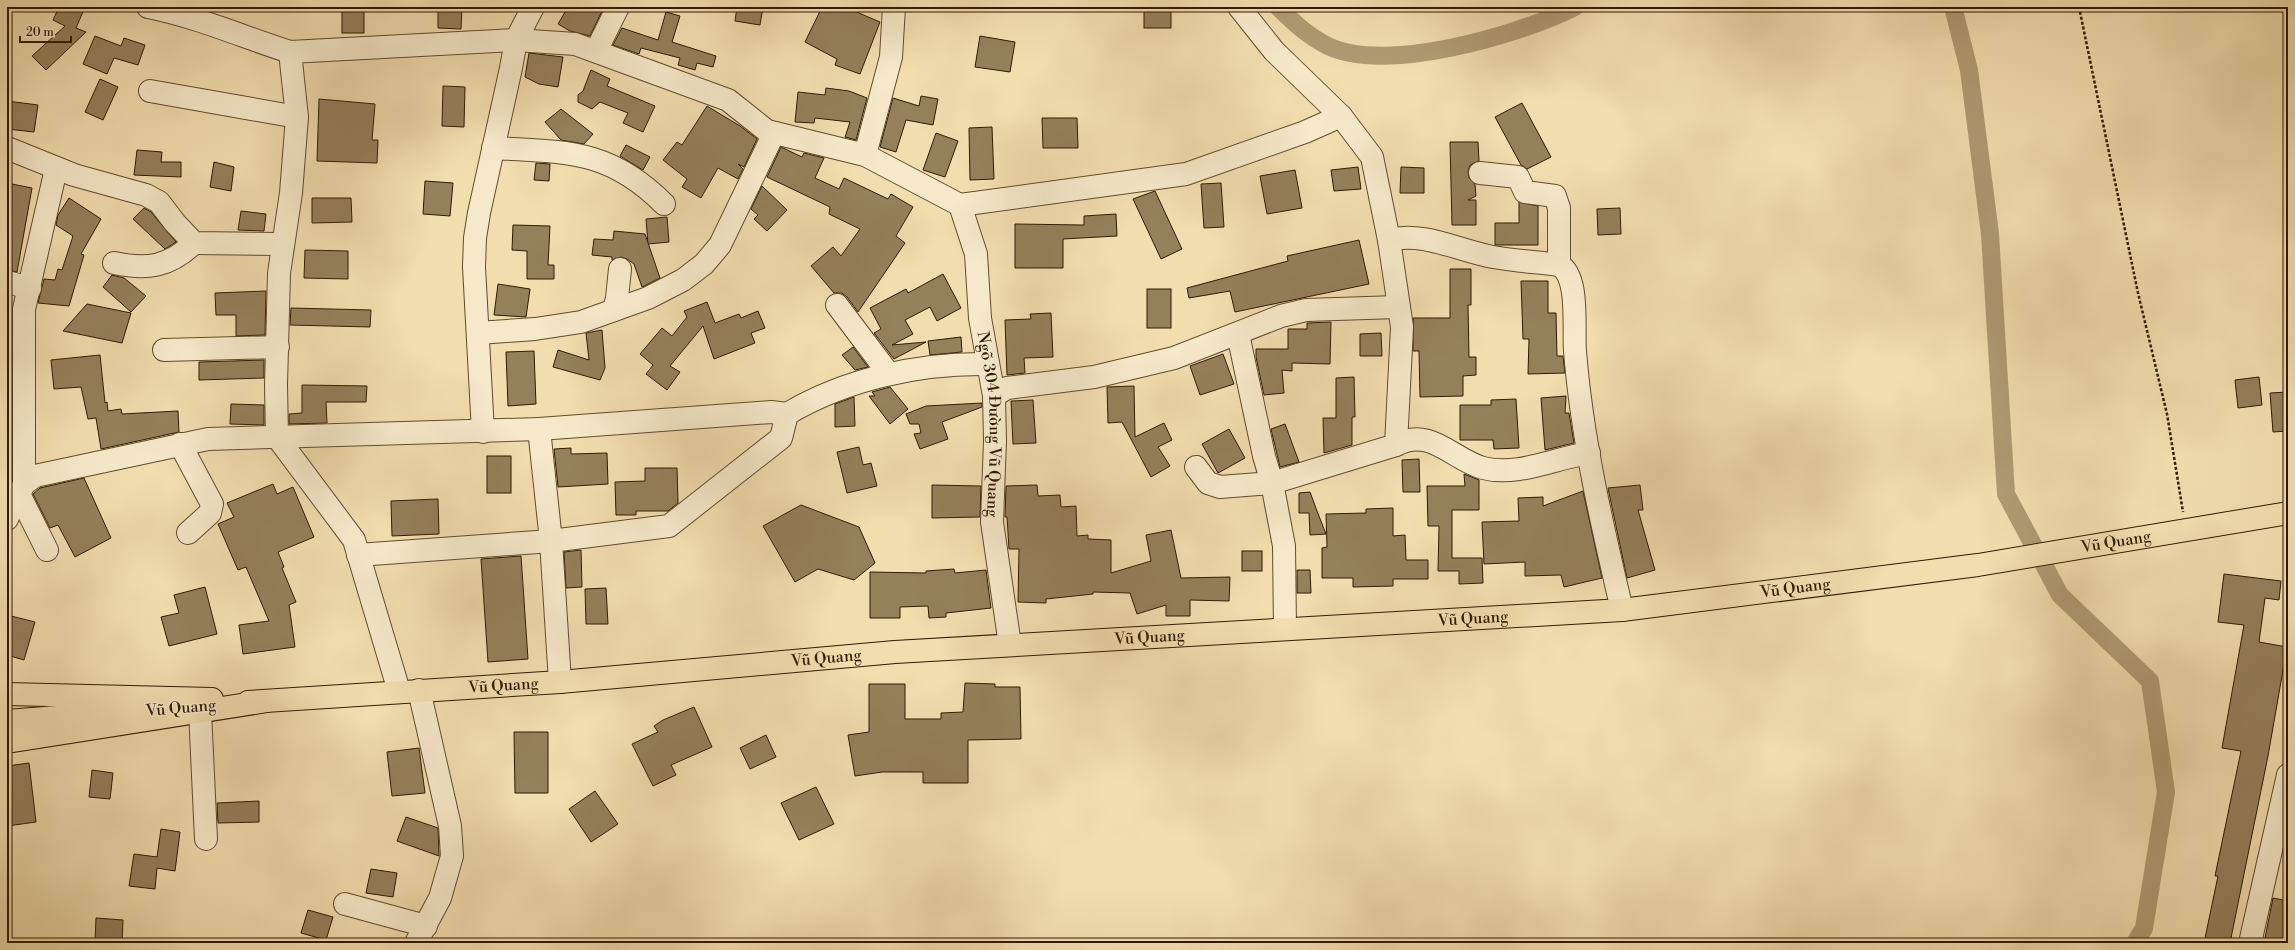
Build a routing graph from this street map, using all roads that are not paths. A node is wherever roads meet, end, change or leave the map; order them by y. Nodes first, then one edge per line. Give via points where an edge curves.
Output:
1 (148, 7) edge
2 (533, 7) edge
3 (618, 7) edge
4 (894, 7) edge
5 (1239, 7) edge
6 (209, 15) edge
7 (516, 40) junction
8 (596, 51) junction
9 (290, 52) junction
10 (150, 91) dead end
11 (1342, 116) junction
12 (297, 117) junction
13 (774, 133) junction
14 (7, 148) edge
15 (493, 148) junction
16 (865, 155) junction
17 (56, 169) junction
18 (1480, 173) dead end
19 (664, 204) dead end
20 (960, 206) junction
21 (1389, 240) junction
22 (194, 243) junction
23 (283, 244) junction
24 (114, 263) dead end
25 (1559, 265) junction
26 (620, 269) dead end
27 (7, 282) edge
28 (30, 288) junction
29 (837, 305) dead end
30 (1398, 307) junction
31 (614, 310) junction
32 (478, 333) junction
33 (1238, 334) junction
34 (278, 347) junction
35 (164, 350) dead end
36 (987, 364) junction
37 (889, 374) junction
38 (994, 396) junction
39 (15, 408) edge
40 (787, 414) junction
41 (539, 429) junction
42 (483, 432) junction
43 (277, 437) junction
44 (180, 444) junction
45 (1396, 445) junction
46 (1589, 453) junction
47 (1196, 467) dead end
48 (1272, 483) junction
49 (21, 489) junction
50 (2288, 513) edge
51 (7, 519) edge
52 (188, 533) dead end
53 (551, 541) junction
54 (47, 550) dead end
55 (358, 555) junction
56 (1622, 610) junction
57 (1285, 630) junction
58 (1010, 645) junction
59 (560, 682) junction
60 (409, 690) junction
61 (7, 694) edge
62 (268, 701) junction
63 (200, 711) junction
64 (7, 722) edge
65 (7, 742) edge
66 (2288, 775) edge
67 (206, 839) dead end
68 (345, 904) dead end
69 (421, 934) edge
70 (2250, 943) edge

1 - 6 street
2 - 7 street
3 - 8 street
4 - 16 street via 891,57
5 - 11 street via 1274,50
6 - 9 street via 232,33
7 - 8 street via 559,41
7 - 9 street
7 - 15 street
8 - 13 street via 728,100 767,131
9 - 12 street
10 - 12 street
11 - 20 street via 1305,132 1186,174
11 - 21 street via 1372,157
12 - 23 street via 291,193
13 - 16 street
13 - 31 street via 723,239 704,264 670,287
14 - 17 street
15 - 19 street via 563,152 598,160 630,175
15 - 32 street via 476,238 474,267
16 - 20 street
17 - 22 street via 146,195 159,202 175,224
17 - 28 street
18 - 25 street via 1518,177 1525,192 1555,196 1559,208
20 - 36 street, Ngõ 304 Đường Vũ Quang via 976,254 980,318
21 - 25 street via 1416,237 1492,257
21 - 30 street
22 - 23 street
22 - 24 street via 176,258 158,265 133,267
23 - 34 street via 279,272
25 - 46 street via 1566,269 1571,279 1577,376
26 - 31 street
27 - 28 street
28 - 39 street via 24,309
29 - 37 street
30 - 33 street via 1306,310 1281,316
30 - 45 street via 1402,327
31 - 32 street via 567,325
32 - 42 street
33 - 38 street via 1174,358 1094,377 1007,388
33 - 48 street
34 - 35 street
34 - 43 street
36 - 37 street via 933,366
36 - 38 street, Ngõ 304 Đường Vũ Quang
37 - 40 street via 816,399
38 - 58 street, Ngõ 304 Đường Vũ Quang via 992,522
39 - 49 street
40 - 41 street via 771,412
40 - 53 street via 780,438 669,526
41 - 42 street
41 - 53 street
42 - 43 street
43 - 44 street via 208,439
43 - 55 street via 354,540
44 - 49 street via 35,476
44 - 52 street via 212,504 210,513
45 - 46 street via 1407,441 1433,442 1471,464 1485,468 1523,468
45 - 48 street
46 - 56 street via 1601,520
47 - 48 street via 1208,483 1220,488
48 - 57 street via 1284,546
49 - 51 street
49 - 54 street
50 - 56 main road, Vũ Quang via 1978,565
53 - 55 street
53 - 59 street
55 - 60 street
56 - 57 main road, Vũ Quang
57 - 58 main road, Vũ Quang
58 - 59 main road, Vũ Quang via 895,652
59 - 60 main road, Vũ Quang
60 - 62 main road, Vũ Quang
60 - 69 street via 450,826 452,843 452,856 445,884
61 - 62 main road
62 - 63 main road
62 - 64 main road, Vũ Quang
63 - 65 main road
63 - 67 street
66 - 70 street
68 - 69 street

